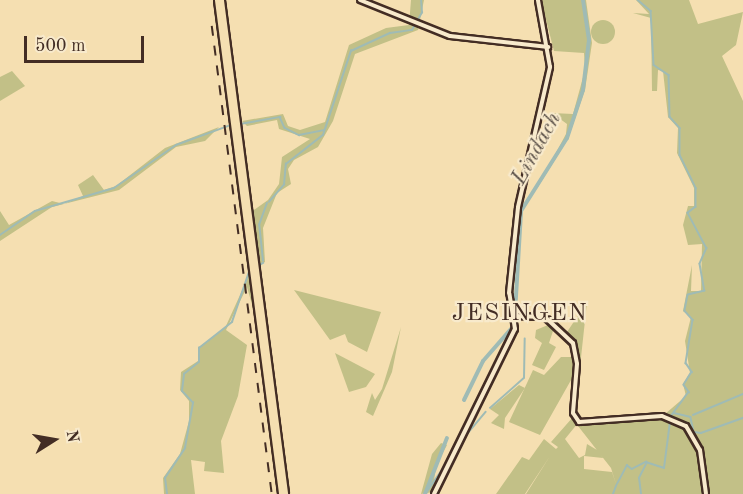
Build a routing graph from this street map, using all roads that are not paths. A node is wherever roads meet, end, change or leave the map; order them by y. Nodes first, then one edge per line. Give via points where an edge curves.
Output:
1 (219, 0) edge
2 (360, 0) edge
3 (538, 0) edge
4 (547, 40) junction
5 (548, 47) junction
6 (537, 48) junction
7 (513, 316) junction
8 (283, 494) edge
9 (434, 494) edge
10 (706, 494) edge

1 - 8 highway
2 - 6 street via 417,27
3 - 4 street
4 - 5 street
4 - 6 street
5 - 6 street
5 - 7 street via 545,96 518,209 509,293
7 - 9 street via 515,327 495,359 478,410 458,441
7 - 10 street via 540,315 575,347 573,413 579,422 671,418 686,426 697,442

